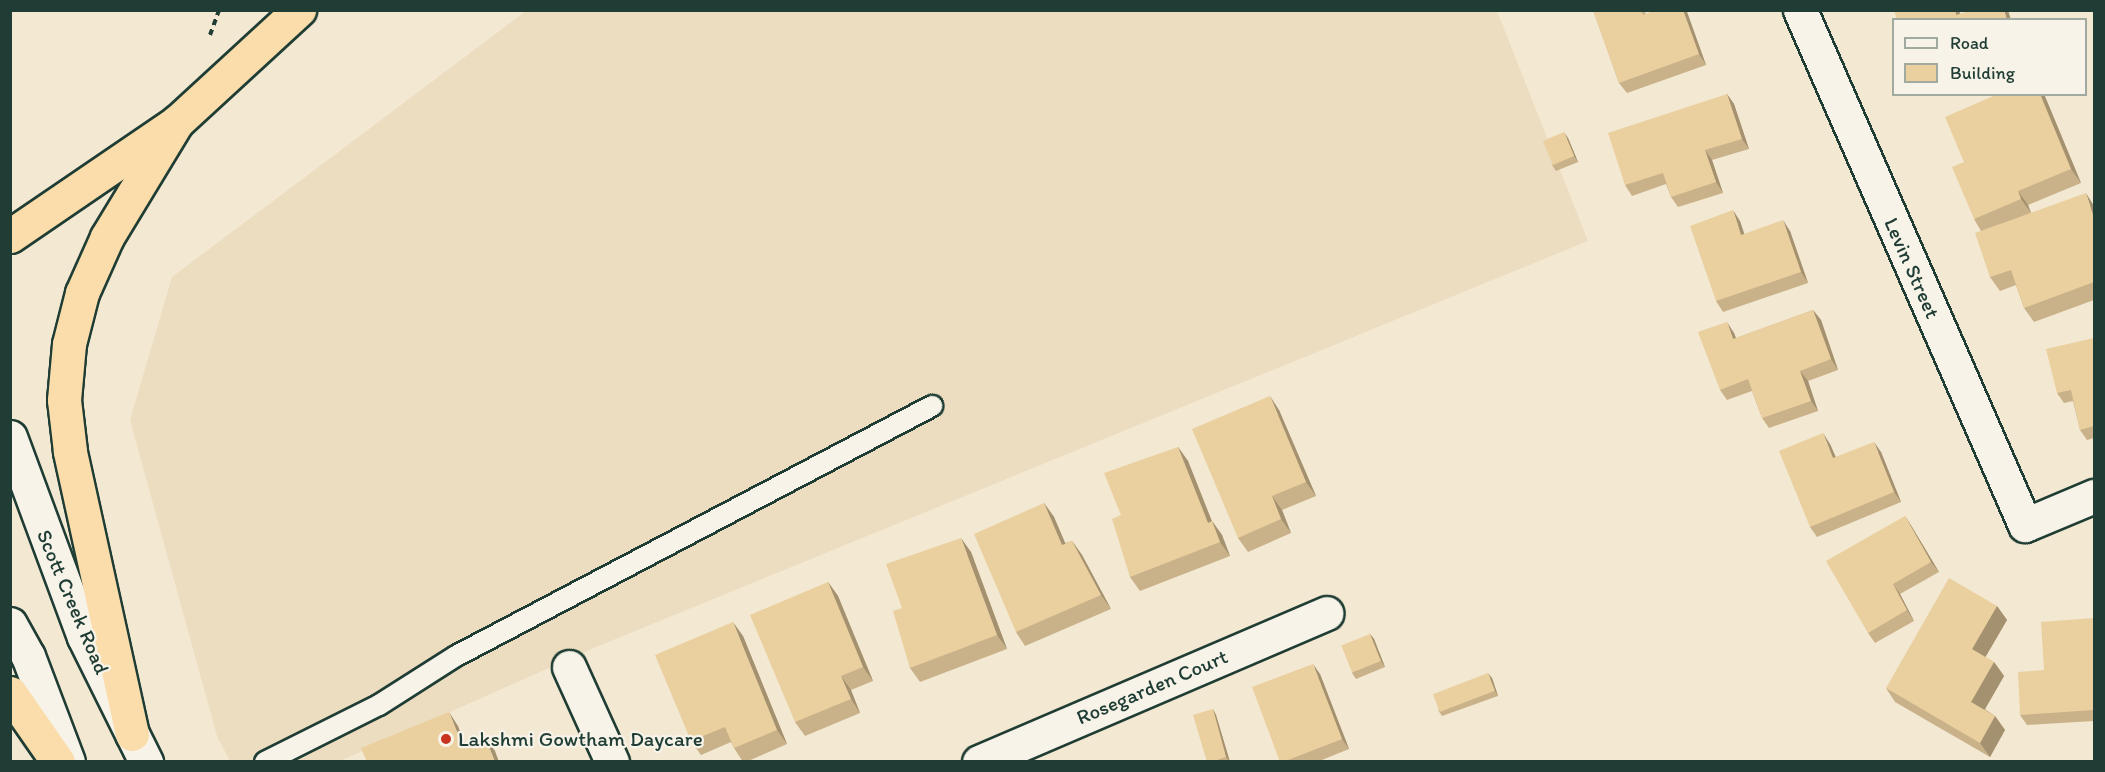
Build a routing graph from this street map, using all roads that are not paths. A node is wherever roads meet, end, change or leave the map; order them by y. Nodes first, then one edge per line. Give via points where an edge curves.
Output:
1 (299, 10) edge
2 (1800, 10) edge
3 (177, 122) junction
4 (10, 236) edge
5 (932, 406) dead end
6 (10, 437) edge
7 (2094, 496) edge
8 (1326, 613) dead end
9 (10, 624) edge
10 (569, 667) dead end
11 (10, 693) edge
12 (139, 748) edge
13 (58, 762) edge
14 (68, 762) edge
15 (265, 762) edge
16 (612, 762) edge
17 (979, 762) edge

1 - 3 highway
2 - 7 street, Levin Street via 2025,525
3 - 4 highway
3 - 12 highway via 107,237 82,293 69,344 64,400 70,451
5 - 15 lane via 456,656 379,705
6 - 12 street, Scott Creek Road via 84,637
8 - 17 street, Rosegarden Court
9 - 14 street via 28,656
10 - 16 street
11 - 13 highway

